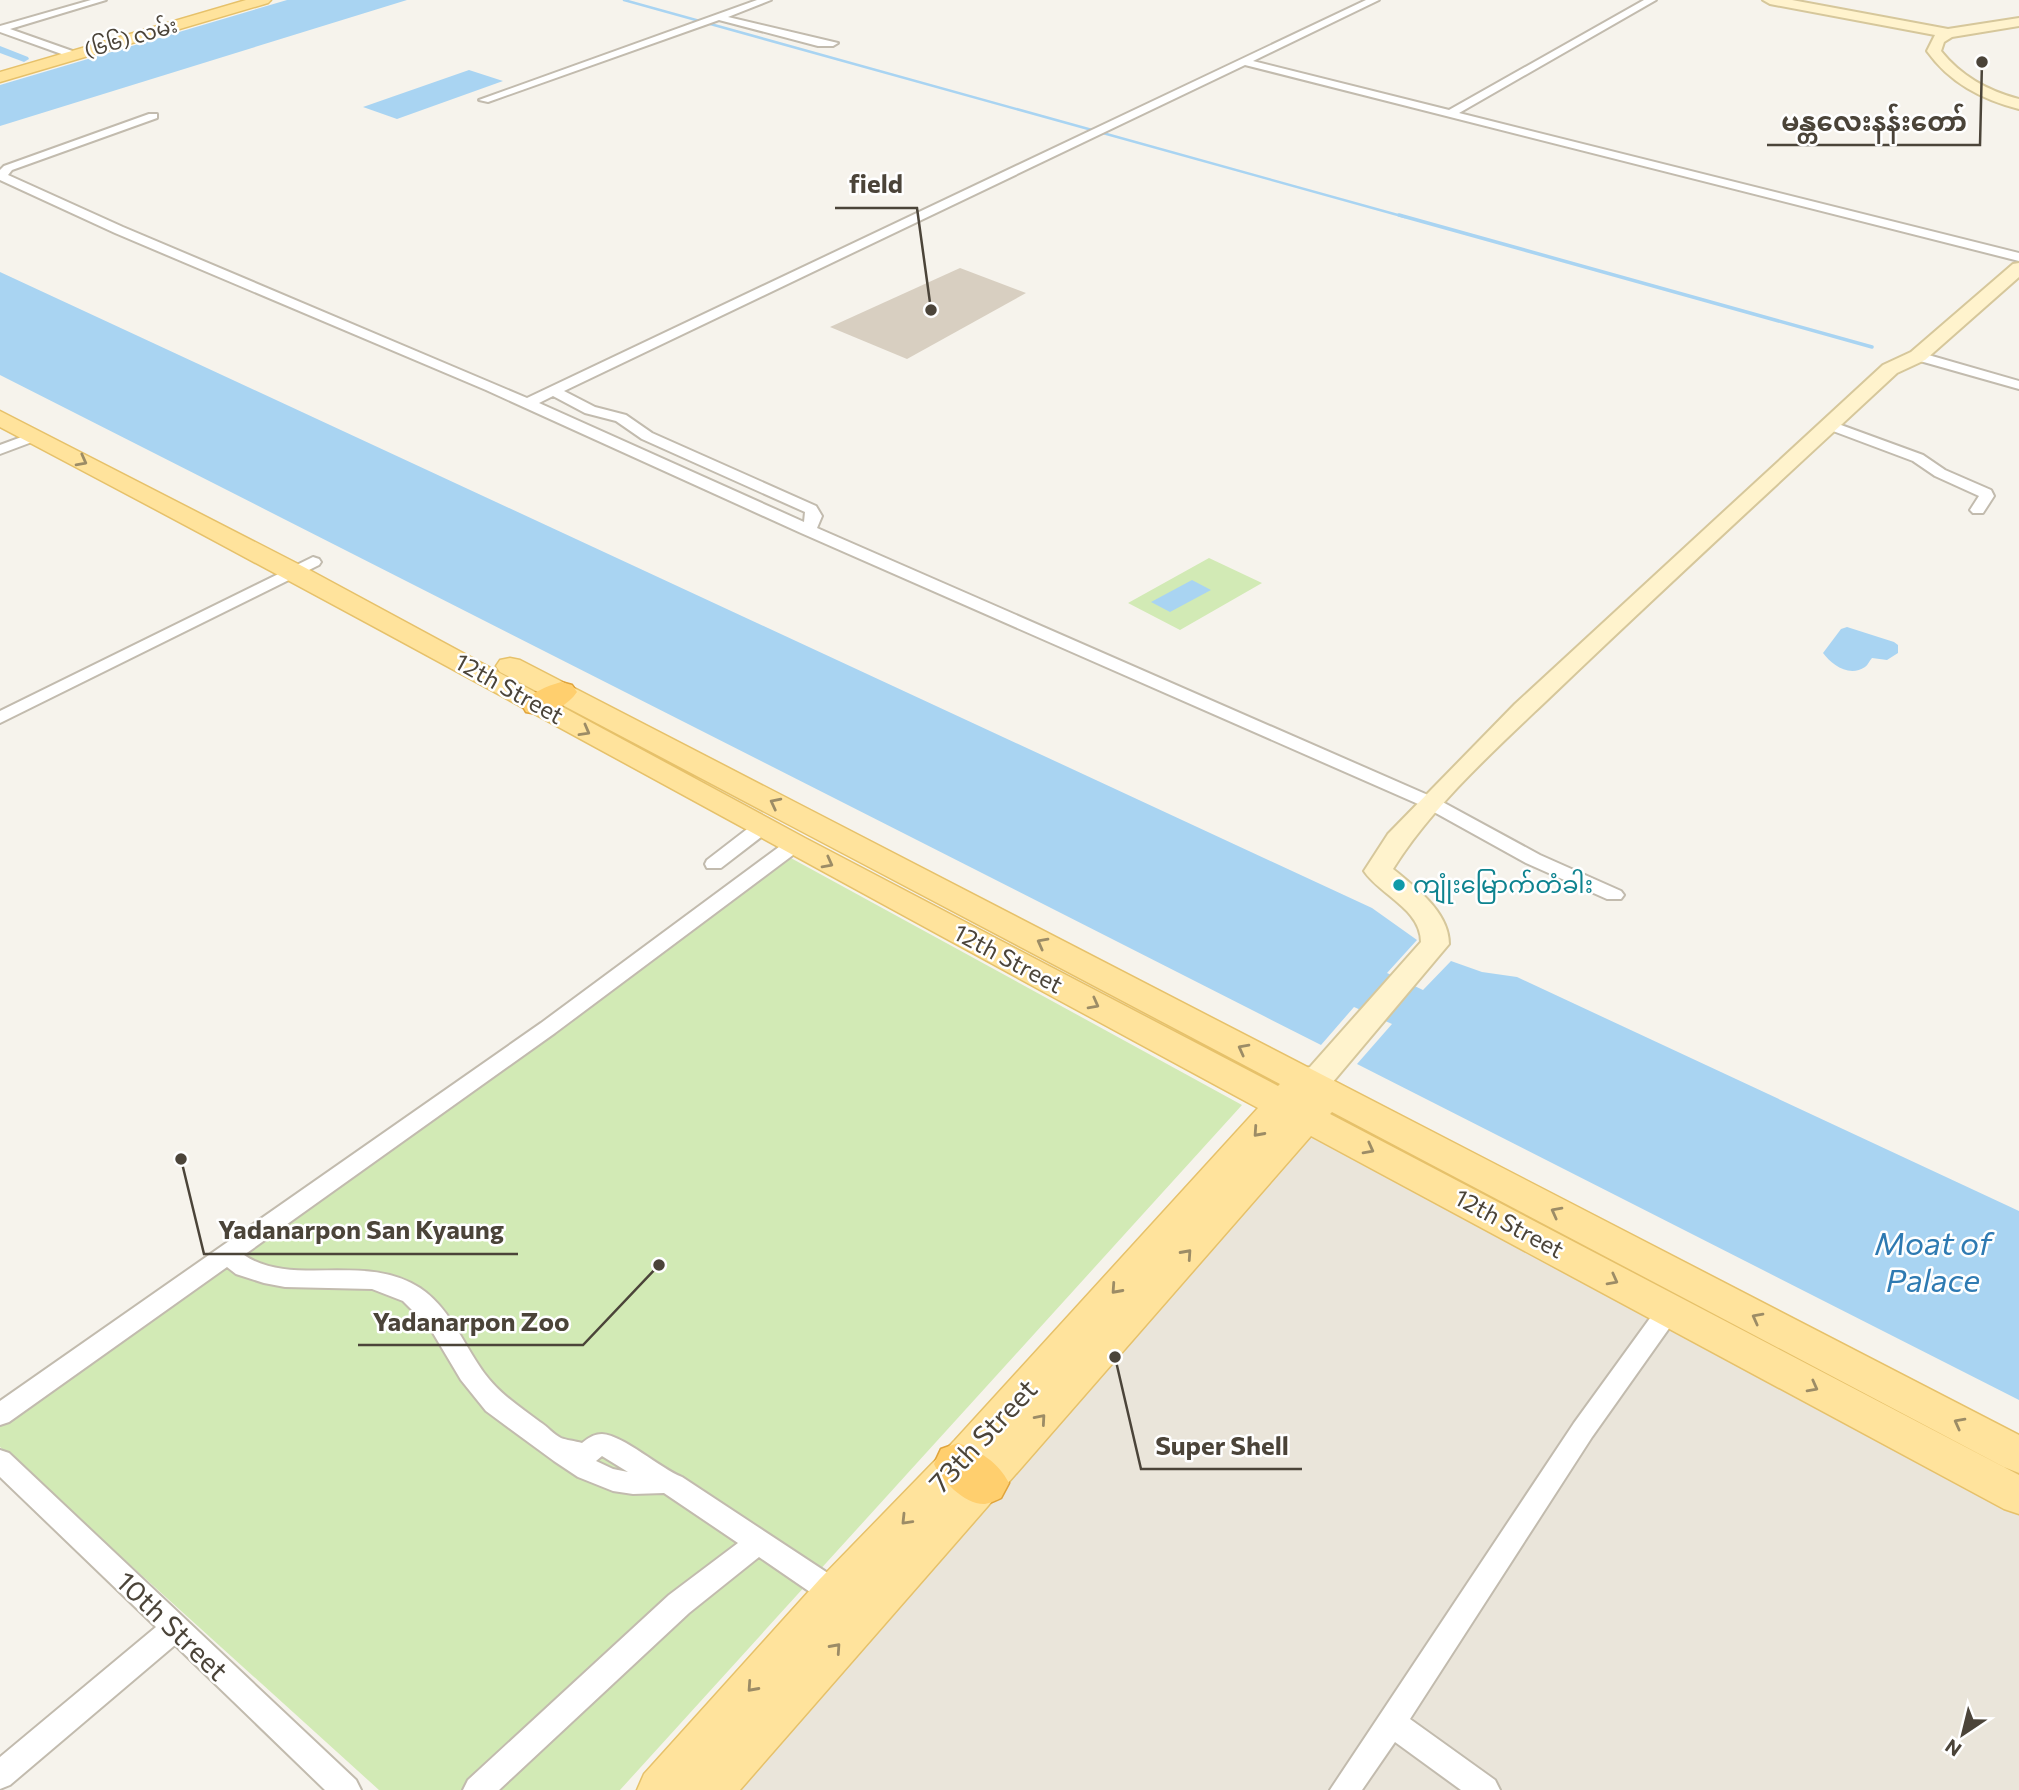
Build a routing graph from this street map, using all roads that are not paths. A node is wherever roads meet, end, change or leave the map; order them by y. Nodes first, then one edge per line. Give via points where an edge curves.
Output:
1 (101, 0) edge
2 (237, 0) edge
3 (263, 0) edge
4 (766, 0) edge
5 (1374, 0) edge
6 (1651, 0) edge
7 (1770, 0) edge
8 (719, 17) junction
9 (2019, 22) edge
10 (0, 29) edge
11 (1936, 34) junction
12 (833, 43) dead end
13 (68, 53) junction
14 (1243, 62) junction
15 (0, 69) edge
16 (0, 77) edge
17 (484, 100) dead end
18 (2019, 104) edge
19 (1450, 114) junction
20 (153, 116) dead end
21 (2019, 257) edge
22 (2019, 268) edge
23 (1918, 356) junction
24 (2019, 385) edge
25 (554, 391) junction
26 (0, 394) edge
27 (526, 404) junction
28 (0, 418) edge
29 (1830, 425) junction
30 (35, 436) junction
31 (0, 450) edge
32 (716, 466) junction
33 (692, 479) junction
34 (1978, 510) dead end
35 (806, 530) junction
36 (303, 567) junction
37 (550, 699) junction
38 (0, 718) edge
39 (1431, 803) junction
40 (762, 827) junction
41 (794, 845) junction
42 (714, 864) dead end
43 (1614, 895) dead end
44 (1313, 1088) junction
45 (227, 1255) junction
46 (1669, 1310) junction
47 (0, 1415) edge
48 (2019, 1455) edge
49 (0, 1461) edge
50 (2019, 1496) edge
51 (759, 1542) junction
52 (851, 1604) junction
53 (174, 1629) junction
54 (1392, 1723) junction
55 (0, 1774) edge
56 (1350, 1788) edge
57 (346, 1790) edge
58 (478, 1790) edge
59 (661, 1790) edge
60 (709, 1790) edge
61 (1485, 1790) edge

1 - 10 street
2 - 13 main road, (၆၆) လမ်း
3 - 13 main road, (၆၆) လမ်း
4 - 8 street
5 - 14 street
6 - 19 street
7 - 11 street
8 - 12 street
8 - 17 street
9 - 11 street
10 - 13 street
11 - 18 street via 1934,51 1957,77
13 - 15 main road, (၆၆) လမ်း
13 - 16 main road, (၆၆) လမ်း
14 - 19 street
14 - 25 street
19 - 21 street
20 - 27 street via 8,168 1,176
22 - 23 street
23 - 24 street
23 - 29 street via 1891,369
25 - 27 street
25 - 32 street via 590,410 621,418 647,436
26 - 36 main road, 12th Street
27 - 33 street
28 - 30 main road, 12th Street
29 - 34 street via 1918,458 1940,473 1986,492
29 - 39 street via 1629,609
30 - 31 street
30 -> 36 main road, 12th Street
32 - 33 street
32 - 35 street via 811,509 814,516
33 - 35 street
35 - 39 street
36 - 37 main road, 12th Street
36 - 38 street
37 -> 40 main road, 12th Street
44 -> 37 main road, 12th Street
39 - 43 street via 1533,859
39 - 44 street via 1384,855 1378,871 1427,919 1436,935 1435,944
40 - 41 main road, 12th Street
40 - 42 street
41 -> 44 main road, 12th Street
41 - 45 street via 548,1028
44 -> 46 main road, 12th Street
48 -> 44 main road, 12th Street
44 - 52 main road, 73th Street
45 - 47 street
45 - 51 street via 238,1265 275,1275 392,1284 442,1322 484,1393 548,1443 585,1455 605,1445
46 -> 50 main road, 12th Street
46 - 54 street via 1583,1430
49 - 53 street, 10th Street
51 - 52 street
51 - 58 street via 680,1604
52 -> 59 main road, 73th Street
60 -> 52 main road, 73th Street
53 - 55 street
53 - 57 street, 10th Street
54 - 56 street
54 - 61 street

